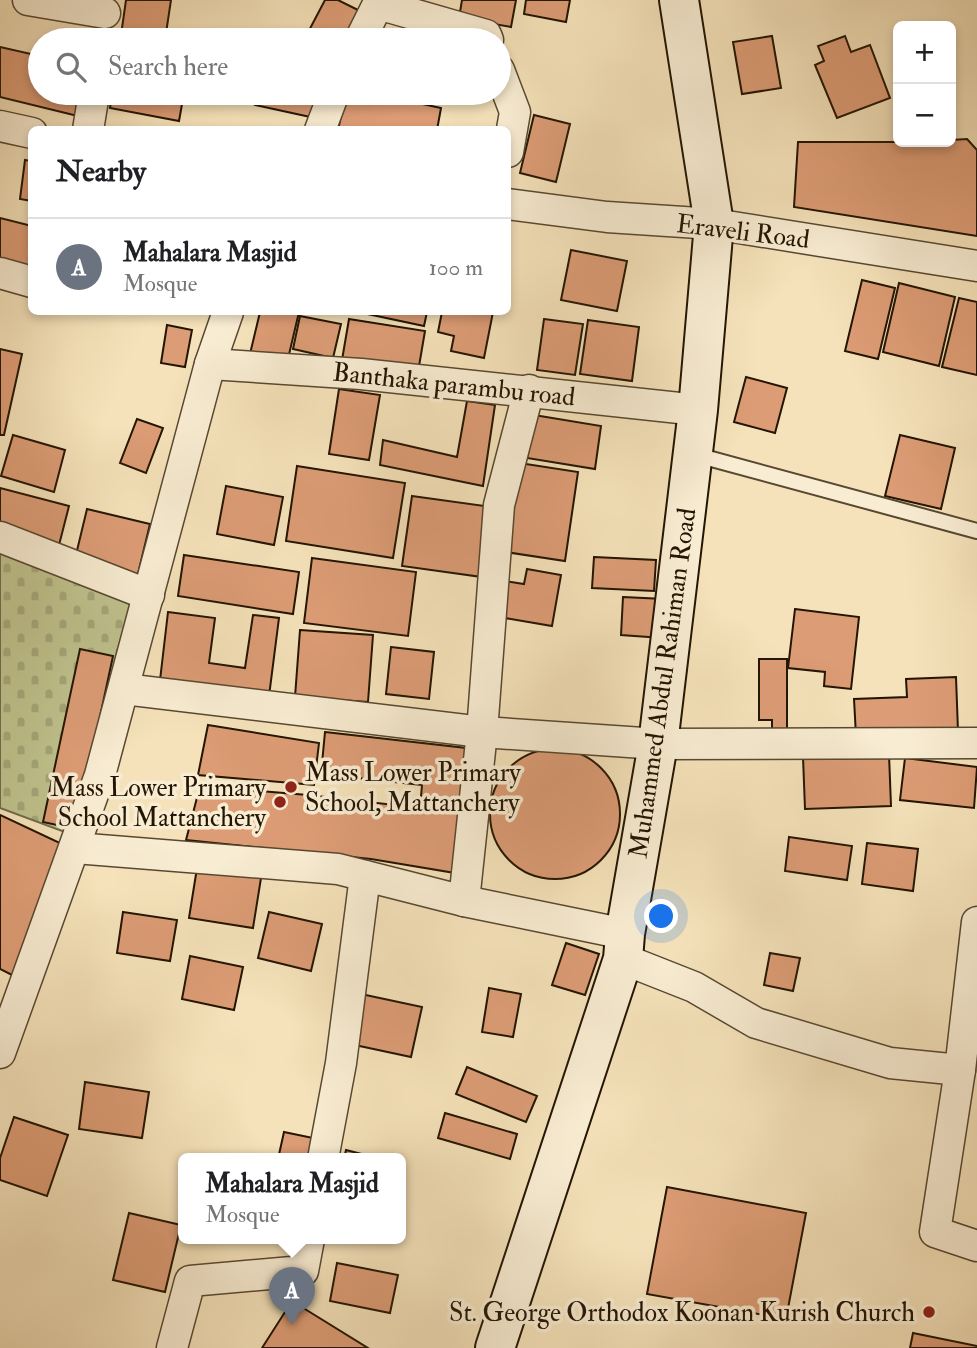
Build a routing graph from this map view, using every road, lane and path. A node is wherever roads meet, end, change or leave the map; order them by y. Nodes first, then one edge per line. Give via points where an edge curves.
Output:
1 (29, 0) edge
2 (679, 0) edge
3 (104, 18) edge
4 (366, 28) edge
5 (459, 28) edge
6 (511, 101) edge
7 (92, 105) edge
8 (329, 105) edge
9 (0, 126) edge
10 (89, 126) edge
11 (322, 126) edge
12 (28, 132) edge
13 (511, 135) edge
14 (511, 204) edge
15 (714, 224) junction
16 (977, 266) edge
17 (0, 273) edge
18 (28, 281) edge
19 (227, 315) edge
20 (210, 364) junction
21 (529, 390) junction
22 (698, 410) junction
23 (692, 453) junction
24 (977, 531) edge
25 (0, 537) edge
26 (149, 595) junction
27 (124, 689) junction
28 (482, 732) junction
29 (977, 743) edge
30 (659, 744) junction
31 (75, 848) junction
32 (366, 876) junction
33 (464, 901) junction
34 (977, 922) edge
35 (624, 946) junction
36 (0, 1053) edge
37 (960, 1070) junction
38 (324, 1153) edge
39 (308, 1244) edge
40 (977, 1246) edge
41 (172, 1348) edge
42 (495, 1348) edge

1 - 3 street
2 - 15 street, Muhammed Abdul Rahiman Road
4 - 5 street via 379,4
6 - 13 street via 515,112
7 - 10 street
8 - 11 street
9 - 12 street
14 - 15 street, Eraveli Road
15 - 16 street, Eraveli Road
15 - 22 street, Muhammed Abdul Rahiman Road
17 - 18 street
19 - 20 street
20 - 21 street, Banthaka parambu road
20 - 26 street
21 - 22 street, Banthaka parambu road
21 - 28 street via 499,505
22 - 23 street, Muhammed Abdul Rahiman Road
23 - 24 lane
23 - 30 street, Muhammed Abdul Rahiman Road
25 - 26 street
26 - 27 street
27 - 28 street
27 - 31 street
28 - 30 street
28 - 33 street
29 - 30 street
30 - 35 street, Muhammed Abdul Rahiman Road
31 - 32 street via 338,869
31 - 36 street
32 - 33 street
32 - 38 street
33 - 35 street
34 - 37 street
35 - 37 street via 756,1023 890,1063
35 - 42 street, Muhammed Abdul Rahiman Road
37 - 40 street via 935,1232
39 - 41 street via 303,1270 190,1281

